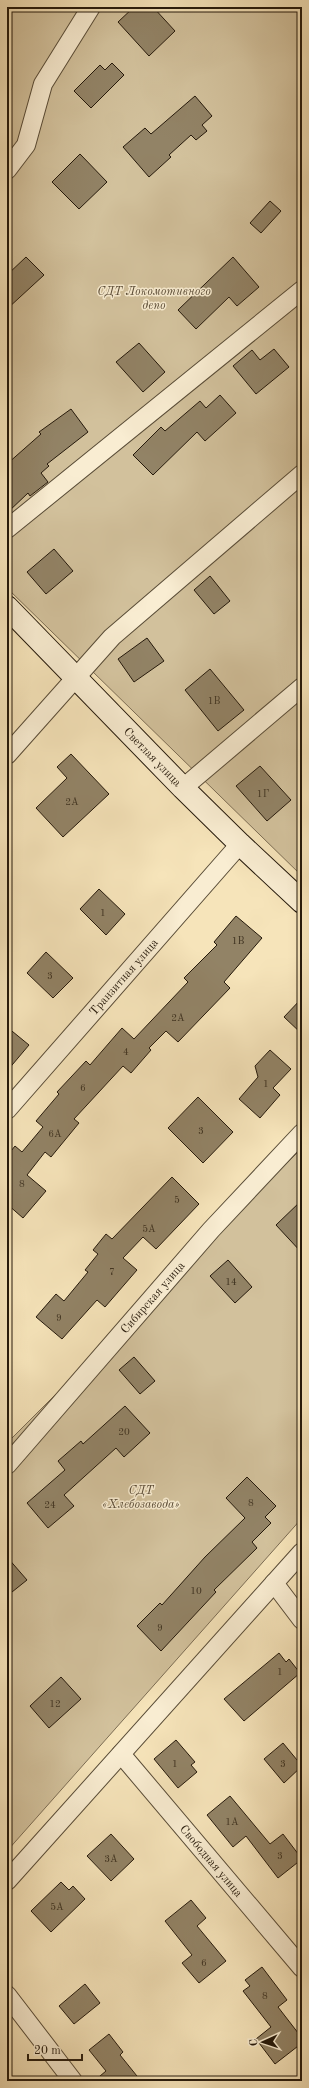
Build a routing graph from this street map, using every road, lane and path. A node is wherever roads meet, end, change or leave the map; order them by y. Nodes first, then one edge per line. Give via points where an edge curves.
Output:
1 (91, 7) edge
2 (7, 170) edge
3 (302, 290) edge
4 (302, 474) edge
5 (7, 529) edge
6 (7, 607) edge
7 (75, 678) junction
8 (302, 687) edge
9 (7, 755) edge
10 (183, 788) junction
11 (240, 844) junction
12 (299, 896) edge
13 (7, 1110) edge
14 (302, 1133) edge
15 (7, 1465) edge
16 (302, 1552) edge
17 (274, 1582) junction
18 (302, 1620) edge
19 (121, 1754) junction
20 (7, 1881) edge
21 (302, 1968) edge
22 (7, 1995) edge
23 (73, 2081) edge

1 - 2 street via 43,84 26,146
3 - 5 street
4 - 7 street via 112,637
6 - 7 street, Светлая улица
7 - 9 street
7 - 10 street, Светлая улица
8 - 10 street
10 - 11 street, Светлая улица
11 - 12 street, Светлая улица
11 - 13 street, Транзитная улица
14 - 15 street, Сибирская улица via 211,1230
16 - 17 street
17 - 18 street
17 - 19 street
19 - 20 street
19 - 21 street, Свободная улица
22 - 23 street

